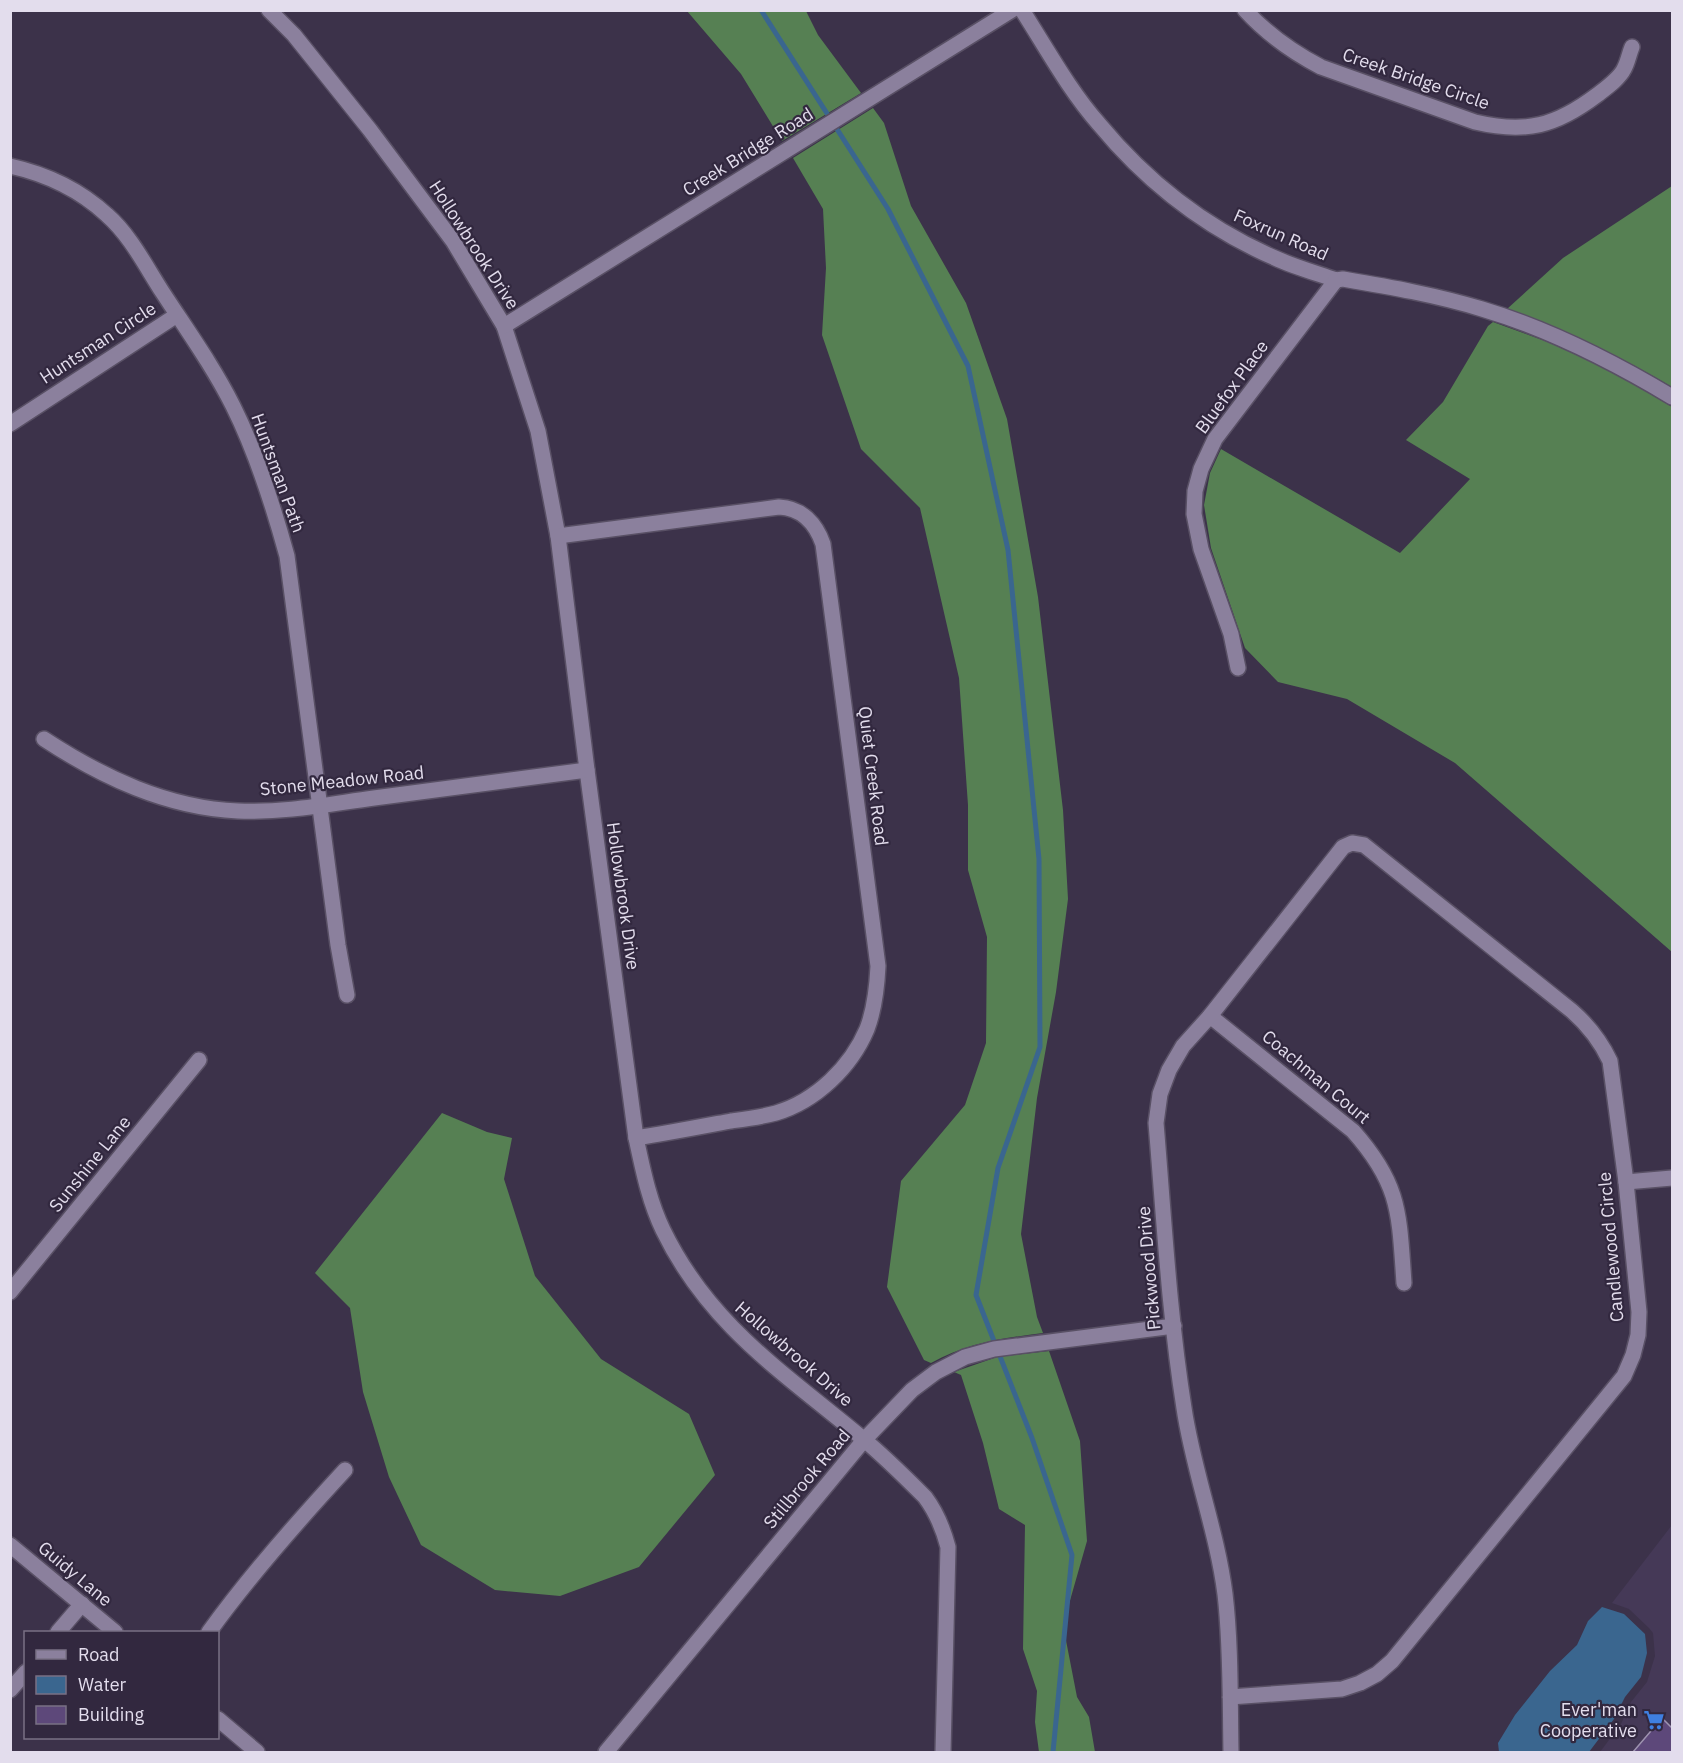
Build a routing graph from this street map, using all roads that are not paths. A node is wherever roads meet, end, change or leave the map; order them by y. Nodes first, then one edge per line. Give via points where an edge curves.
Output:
1 (269, 10) edge
2 (1012, 10) edge
3 (1022, 10) edge
4 (1245, 10) edge
5 (1632, 47) dead end
6 (10, 166) edge
7 (1336, 280) junction
8 (177, 315) junction
9 (504, 326) junction
10 (1672, 397) edge
11 (10, 424) edge
12 (558, 536) junction
13 (1238, 668) dead end
14 (44, 739) dead end
15 (587, 770) junction
16 (321, 806) junction
17 (1352, 843) joint
18 (347, 996) dead end
19 (1210, 1016) junction
20 (199, 1060) dead end
21 (636, 1138) junction
22 (1672, 1178) edge
23 (1626, 1182) junction
24 (1404, 1283) dead end
25 (10, 1292) edge
26 (1174, 1326) junction
27 (864, 1440) junction
28 (345, 1470) dead end
29 (10, 1545) edge
30 (82, 1604) junction
31 (59, 1631) edge
32 (114, 1631) edge
33 (210, 1631) edge
34 (24, 1674) edge
35 (10, 1690) edge
36 (1230, 1697) junction
37 (219, 1720) edge
38 (257, 1752) edge
39 (606, 1752) edge
40 (943, 1752) edge
41 (1231, 1752) edge

1 - 9 street, Hollowbrook Drive via 294,35 384,148 453,241
2 - 9 street, Creek Bridge Road
3 - 7 street, Foxrun Road via 1097,123 1152,180 1215,227 1276,258
4 - 5 street, Creek Bridge Circle via 1278,42 1321,67 1495,127 1537,126 1576,111 1624,69
6 - 8 street, Huntsman Path via 64,185 108,216 121,228
7 - 10 street, Foxrun Road via 1414,291 1483,309 1550,333 1615,363
7 - 13 street, Bluefox Place via 1215,439 1200,469 1194,514 1232,634
8 - 11 street, Huntsman Circle
8 - 16 street, Huntsman Path via 233,406 273,505 287,556
9 - 12 street, Hollowbrook Drive via 538,431
12 - 15 street, Hollowbrook Drive
12 - 21 street, Quiet Creek Road via 779,507 796,510 819,532 878,966 877,991 855,1051 821,1089 776,1113
14 - 16 street, Stone Meadow Road via 81,763 136,789 196,805 238,811
15 - 16 street, Stone Meadow Road
15 - 21 street, Hollowbrook Drive
16 - 18 street, Huntsman Path
17 - 19 street, Pickwood Drive via 1343,848
17 - 23 street, Candlewood Circle via 1364,844 1588,1025 1610,1061
19 - 24 street, Coachman Court via 1353,1131 1373,1154 1395,1198
19 - 26 street, Pickwood Drive via 1183,1046 1169,1070 1158,1103 1156,1123
20 - 25 street, Sunshine Lane
21 - 27 street, Hollowbrook Drive via 648,1193 662,1228 695,1285 738,1336
22 - 23 street
23 - 36 street, Candlewood Circle via 1639,1312 1638,1335 1624,1376 1392,1661 1377,1674 1342,1689
26 - 27 street, Stillbrook Road via 994,1348 965,1357 912,1390
26 - 36 street, Pickwood Drive via 1184,1409 1225,1594
27 - 39 street, Stillbrook Road
27 - 40 street, Hollowbrook Drive via 926,1497 948,1547
28 - 33 street via 235,1596
29 - 30 street, Guidy Lane
30 - 31 street
30 - 32 street, Guidy Lane
34 - 35 street
36 - 41 street, Pickwood Drive
37 - 38 street

